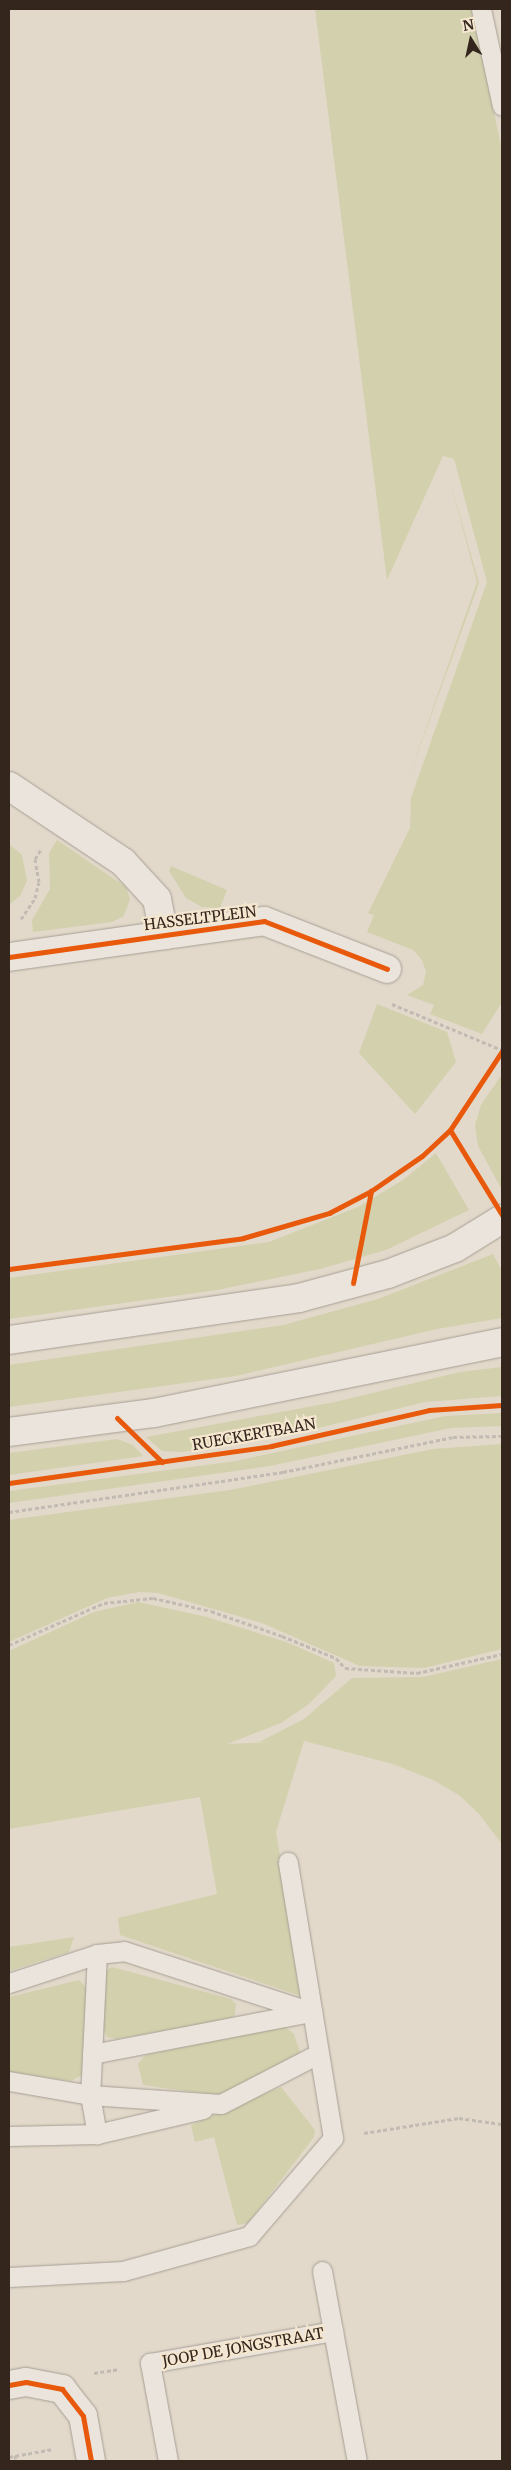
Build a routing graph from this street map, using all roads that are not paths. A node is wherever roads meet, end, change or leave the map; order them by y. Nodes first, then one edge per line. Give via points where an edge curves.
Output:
1 (481, 9) edge
2 (502, 106) edge
3 (9, 786) edge
4 (164, 935) junction
5 (17, 956) edge
6 (387, 969) road end
7 (502, 1219) edge
8 (9, 1340) edge
9 (502, 1342) edge
10 (9, 1432) edge
11 (288, 1862) dead end
12 (97, 1954) junction
13 (9, 1982) edge
14 (312, 2012) junction
15 (92, 2054) junction
16 (318, 2054) junction
17 (9, 2081) edge
18 (90, 2095) junction
19 (221, 2104) junction
20 (97, 2134) junction
21 (9, 2136) edge
22 (322, 2271) dead end
23 (9, 2278) edge
24 (334, 2331) junction
25 (9, 2385) edge
26 (89, 2452) edge
27 (168, 2461) edge
28 (357, 2461) edge

1 - 2 lane
3 - 4 main road, HASSELTPLEIN via 123,862 157,899
4 - 5 main road, HASSELTPLEIN
4 - 6 main road, HASSELTPLEIN via 264,921
7 - 8 main road via 455,1248 388,1274 299,1298
9 - 10 main road via 154,1413
11 - 14 lane
12 - 13 lane
12 - 14 lane via 124,1951
12 - 15 lane
14 - 15 lane
14 - 16 lane
15 - 18 lane
16 - 19 lane
16 - 23 lane via 333,2138 249,2236 123,2271
17 - 18 lane
18 - 19 lane
18 - 20 lane
19 - 20 lane
20 - 21 lane
22 - 24 lane
24 - 27 lane, JOOP DE JONGSTRAAT via 150,2363
24 - 28 lane, JOOP DE JONGSTRAAT
25 - 26 main road via 26,2382 62,2389 83,2416

